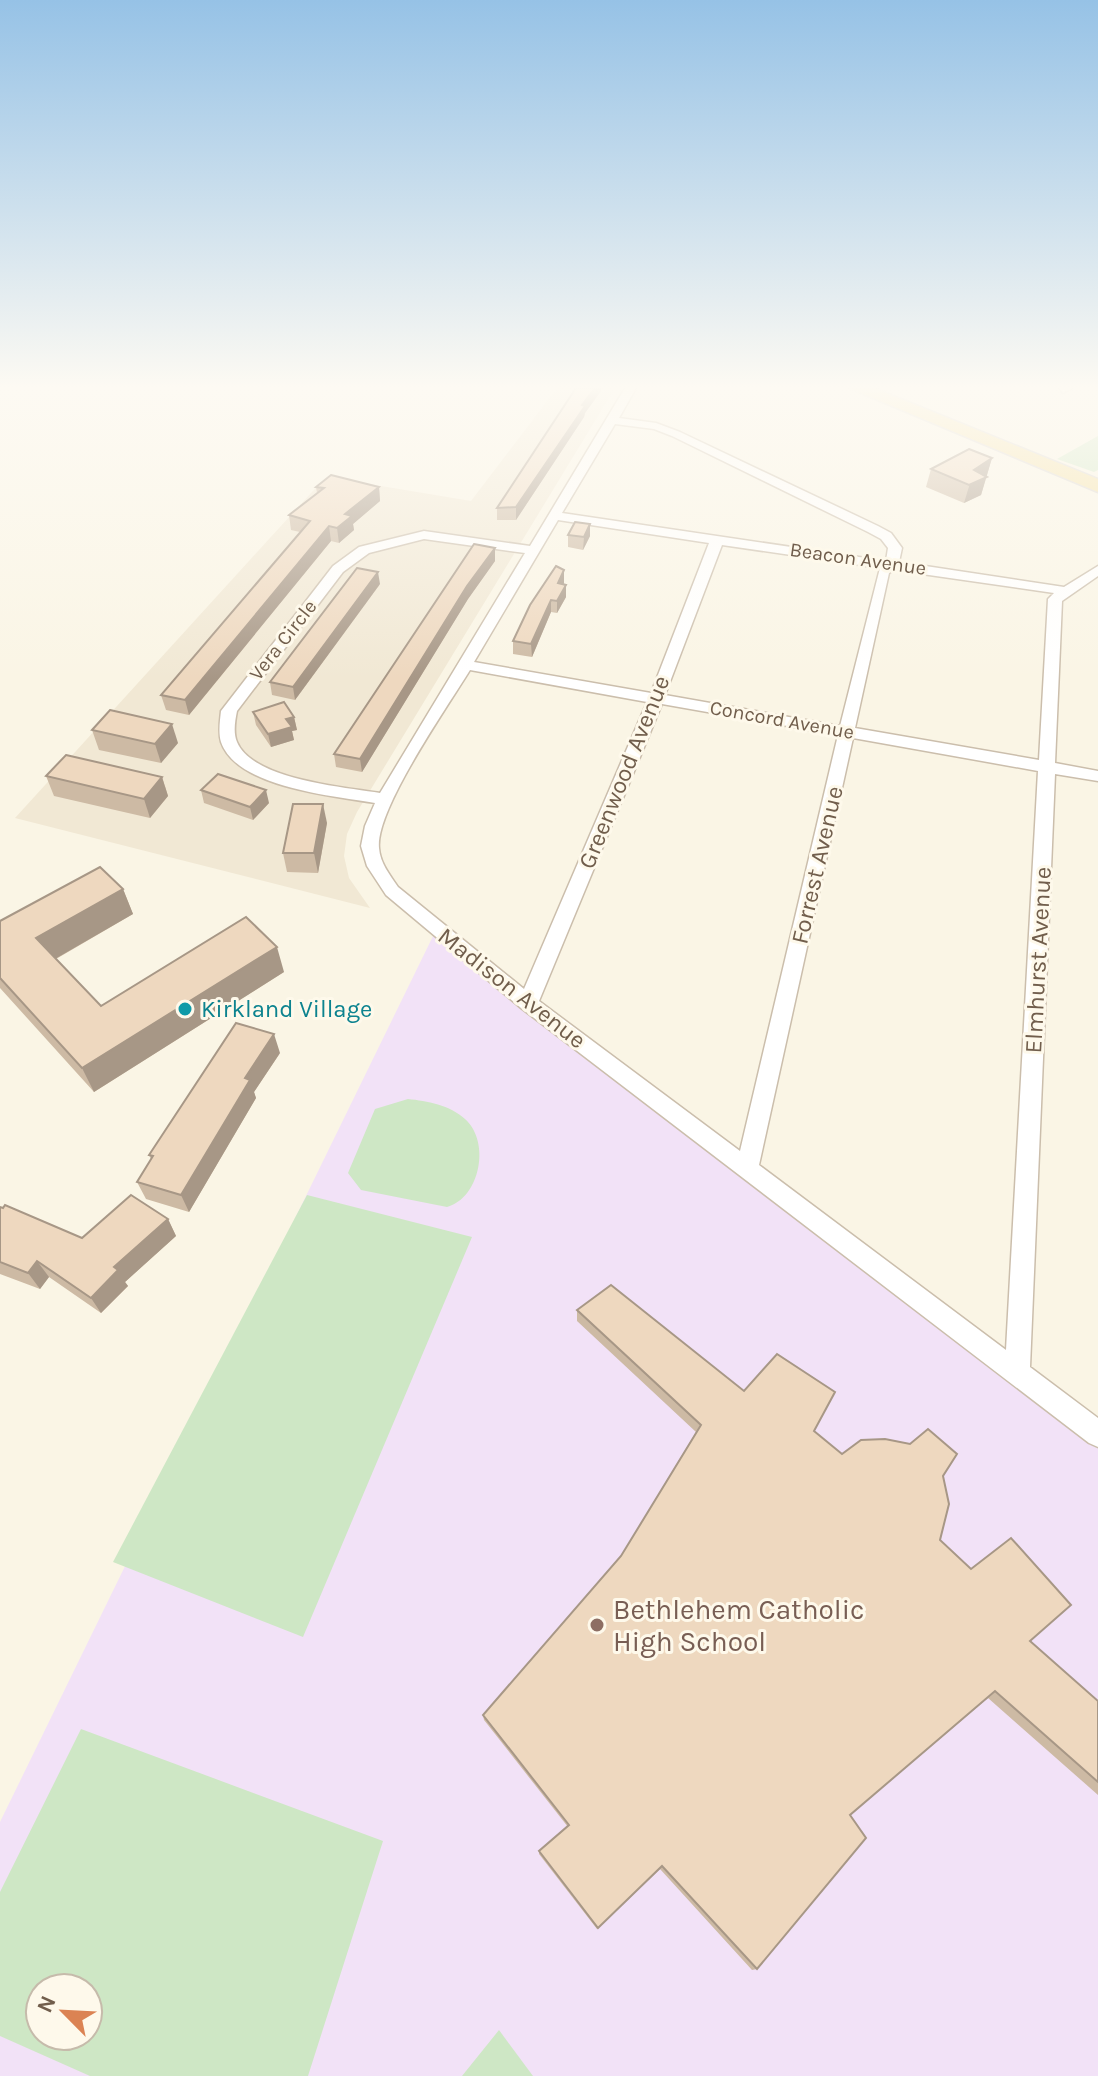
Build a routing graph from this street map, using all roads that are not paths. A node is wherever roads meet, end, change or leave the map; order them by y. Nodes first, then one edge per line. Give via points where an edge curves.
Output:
1 (573, 485) edge
2 (782, 485) edge
3 (554, 516) junction
4 (717, 540) junction
5 (531, 550) junction
6 (892, 564) junction
7 (1098, 570) edge
8 (1066, 591) junction
9 (465, 665) junction
10 (656, 699) junction
11 (848, 732) junction
12 (1047, 767) junction
13 (1098, 776) edge
14 (385, 799) junction
15 (528, 1003) junction
16 (747, 1169) junction
17 (1017, 1373) junction
18 (1098, 1434) edge

1 - 3 street, Madison Avenue
2 - 6 street via 891,540
3 - 4 street, Beacon Avenue
3 - 5 street, Madison Avenue
4 - 6 street, Beacon Avenue
4 - 10 street, Greenwood Avenue
5 - 9 street, Madison Avenue
5 - 14 street, Vera Circle via 424,535 364,550 338,569 229,711 226,731 231,746 248,766 272,776
6 - 8 street, Beacon Avenue
6 - 11 street, Forrest Avenue via 883,572
7 - 8 street
8 - 12 street, Elmhurst Avenue via 1055,599
9 - 10 street, Concord Avenue
9 - 14 street, Madison Avenue
10 - 11 street, Concord Avenue
10 - 15 street, Greenwood Avenue
11 - 12 street, Concord Avenue
11 - 16 street, Forrest Avenue
12 - 13 street, Concord Avenue
12 - 17 street, Elmhurst Avenue
14 - 15 street, Madison Avenue via 370,831 369,852 376,869 392,891
15 - 16 street, Madison Avenue
16 - 17 street, Madison Avenue
17 - 18 street, Madison Avenue

